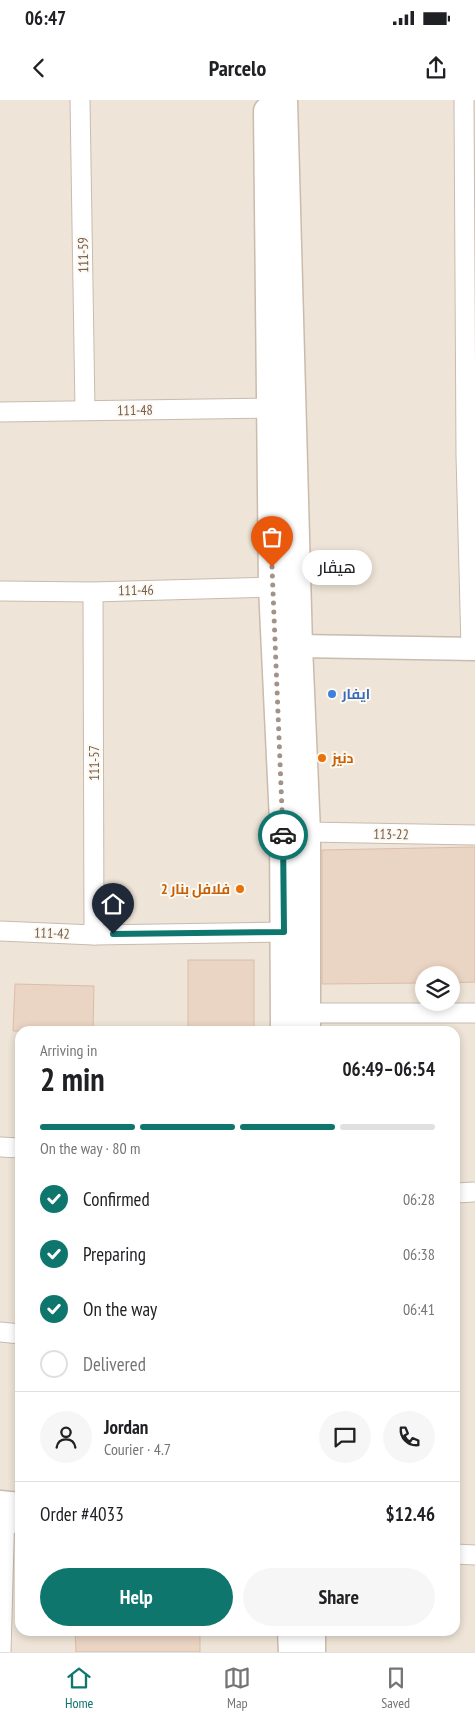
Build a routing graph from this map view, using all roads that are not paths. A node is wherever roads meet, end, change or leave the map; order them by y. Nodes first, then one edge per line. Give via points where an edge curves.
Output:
1 (80, 100) edge
2 (266, 100) edge
3 (284, 100) edge
4 (464, 100) edge
5 (270, 408) junction
6 (86, 410) junction
7 (0, 412) edge
8 (471, 455) edge
9 (272, 587) junction
10 (0, 591) edge
11 (93, 592) junction
12 (299, 646) junction
13 (473, 648) edge
14 (307, 832) junction
15 (475, 836) edge
16 (0, 932) edge
17 (284, 932) junction
18 (94, 935) junction
19 (475, 1013) edge
20 (307, 1022) edge
21 (284, 1026) edge
22 (0, 1147) edge
23 (15, 1148) edge
24 (475, 1192) edge
25 (460, 1193) edge
26 (0, 1332) edge
27 (15, 1334) edge
28 (8, 1512) edge
29 (460, 1554) edge
30 (475, 1555) edge
31 (291, 1636) edge
32 (312, 1636) edge
33 (1, 1652) edge
34 (292, 1652) edge
35 (312, 1652) edge

1 - 6 street, 111-59
2 - 5 main road
3 - 12 main road
4 - 8 street
5 - 6 street, 111-48
5 - 9 main road
6 - 7 street, 111-48
8 - 13 street
9 - 11 street, 111-46
9 - 17 main road via 283,821
10 - 11 street, 111-46
11 - 18 street, 111-57
12 - 13 street
12 - 14 main road
14 - 15 street, 113-22
14 - 20 main road
16 - 18 street, 111-42
17 - 18 street, 111-42
17 - 21 main road
19 - 20 street
22 - 23 street
24 - 25 street
26 - 27 street
28 - 33 street
29 - 30 street
31 - 34 main road
32 - 35 main road

